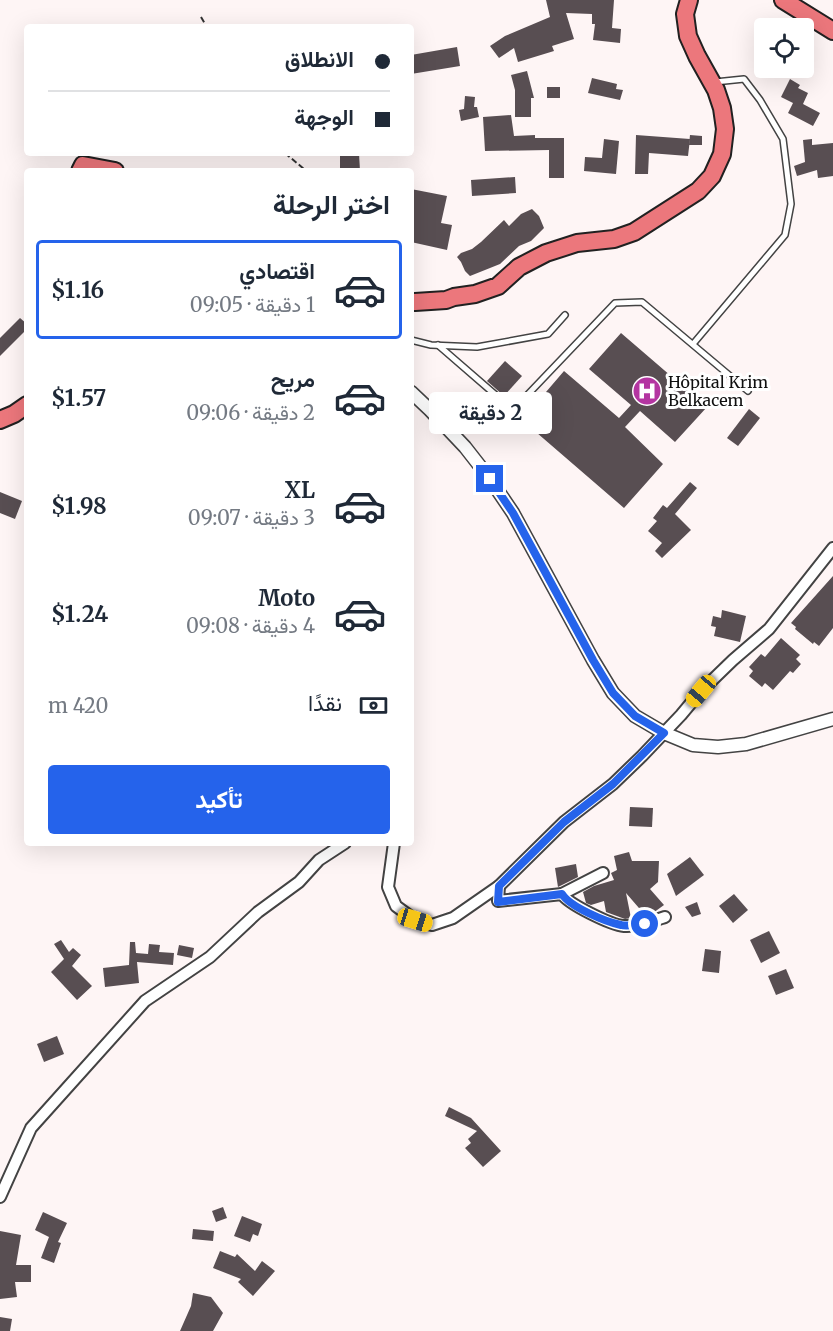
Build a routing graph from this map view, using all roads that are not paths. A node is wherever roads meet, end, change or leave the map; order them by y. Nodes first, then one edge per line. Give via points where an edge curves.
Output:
1 (689, 0) edge
2 (783, 0) edge
3 (833, 31) edge
4 (712, 82) junction
5 (82, 168) edge
6 (99, 168) edge
7 (414, 303) edge
8 (564, 315) dead end
9 (414, 341) edge
10 (693, 344) junction
11 (438, 345) junction
12 (748, 390) dead end
13 (414, 395) edge
14 (24, 407) edge
15 (0, 420) edge
16 (833, 548) edge
17 (833, 719) edge
18 (664, 733) junction
19 (340, 846) edge
20 (394, 846) edge
21 (603, 873) dead end
22 (499, 886) junction
23 (562, 894) junction
24 (665, 917) dead end
25 (0, 1197) edge

1 - 4 main road via 685,14 688,36
2 - 3 main road
4 - 7 main road via 725,129 722,154 712,176 698,191 634,232 546,253 519,267 498,285 475,294
4 - 10 lane via 744,79 760,100 783,139 791,204 785,235
5 - 6 main road
8 - 11 lane via 548,334 477,347
9 - 11 lane
10 - 11 lane via 642,302 615,303 513,410
10 - 12 lane
13 - 18 street via 465,447 513,513 613,693 635,716
14 - 15 main road
16 - 18 street via 769,629 701,691
17 - 18 street via 746,744 718,747 693,745
18 - 22 street
19 - 25 street via 319,860 299,882 258,912 210,957 145,1001 31,1128
20 - 22 street via 388,887 396,906 415,920 432,925 453,918
21 - 23 street
22 - 23 street via 498,902
23 - 24 street via 582,909 623,926

